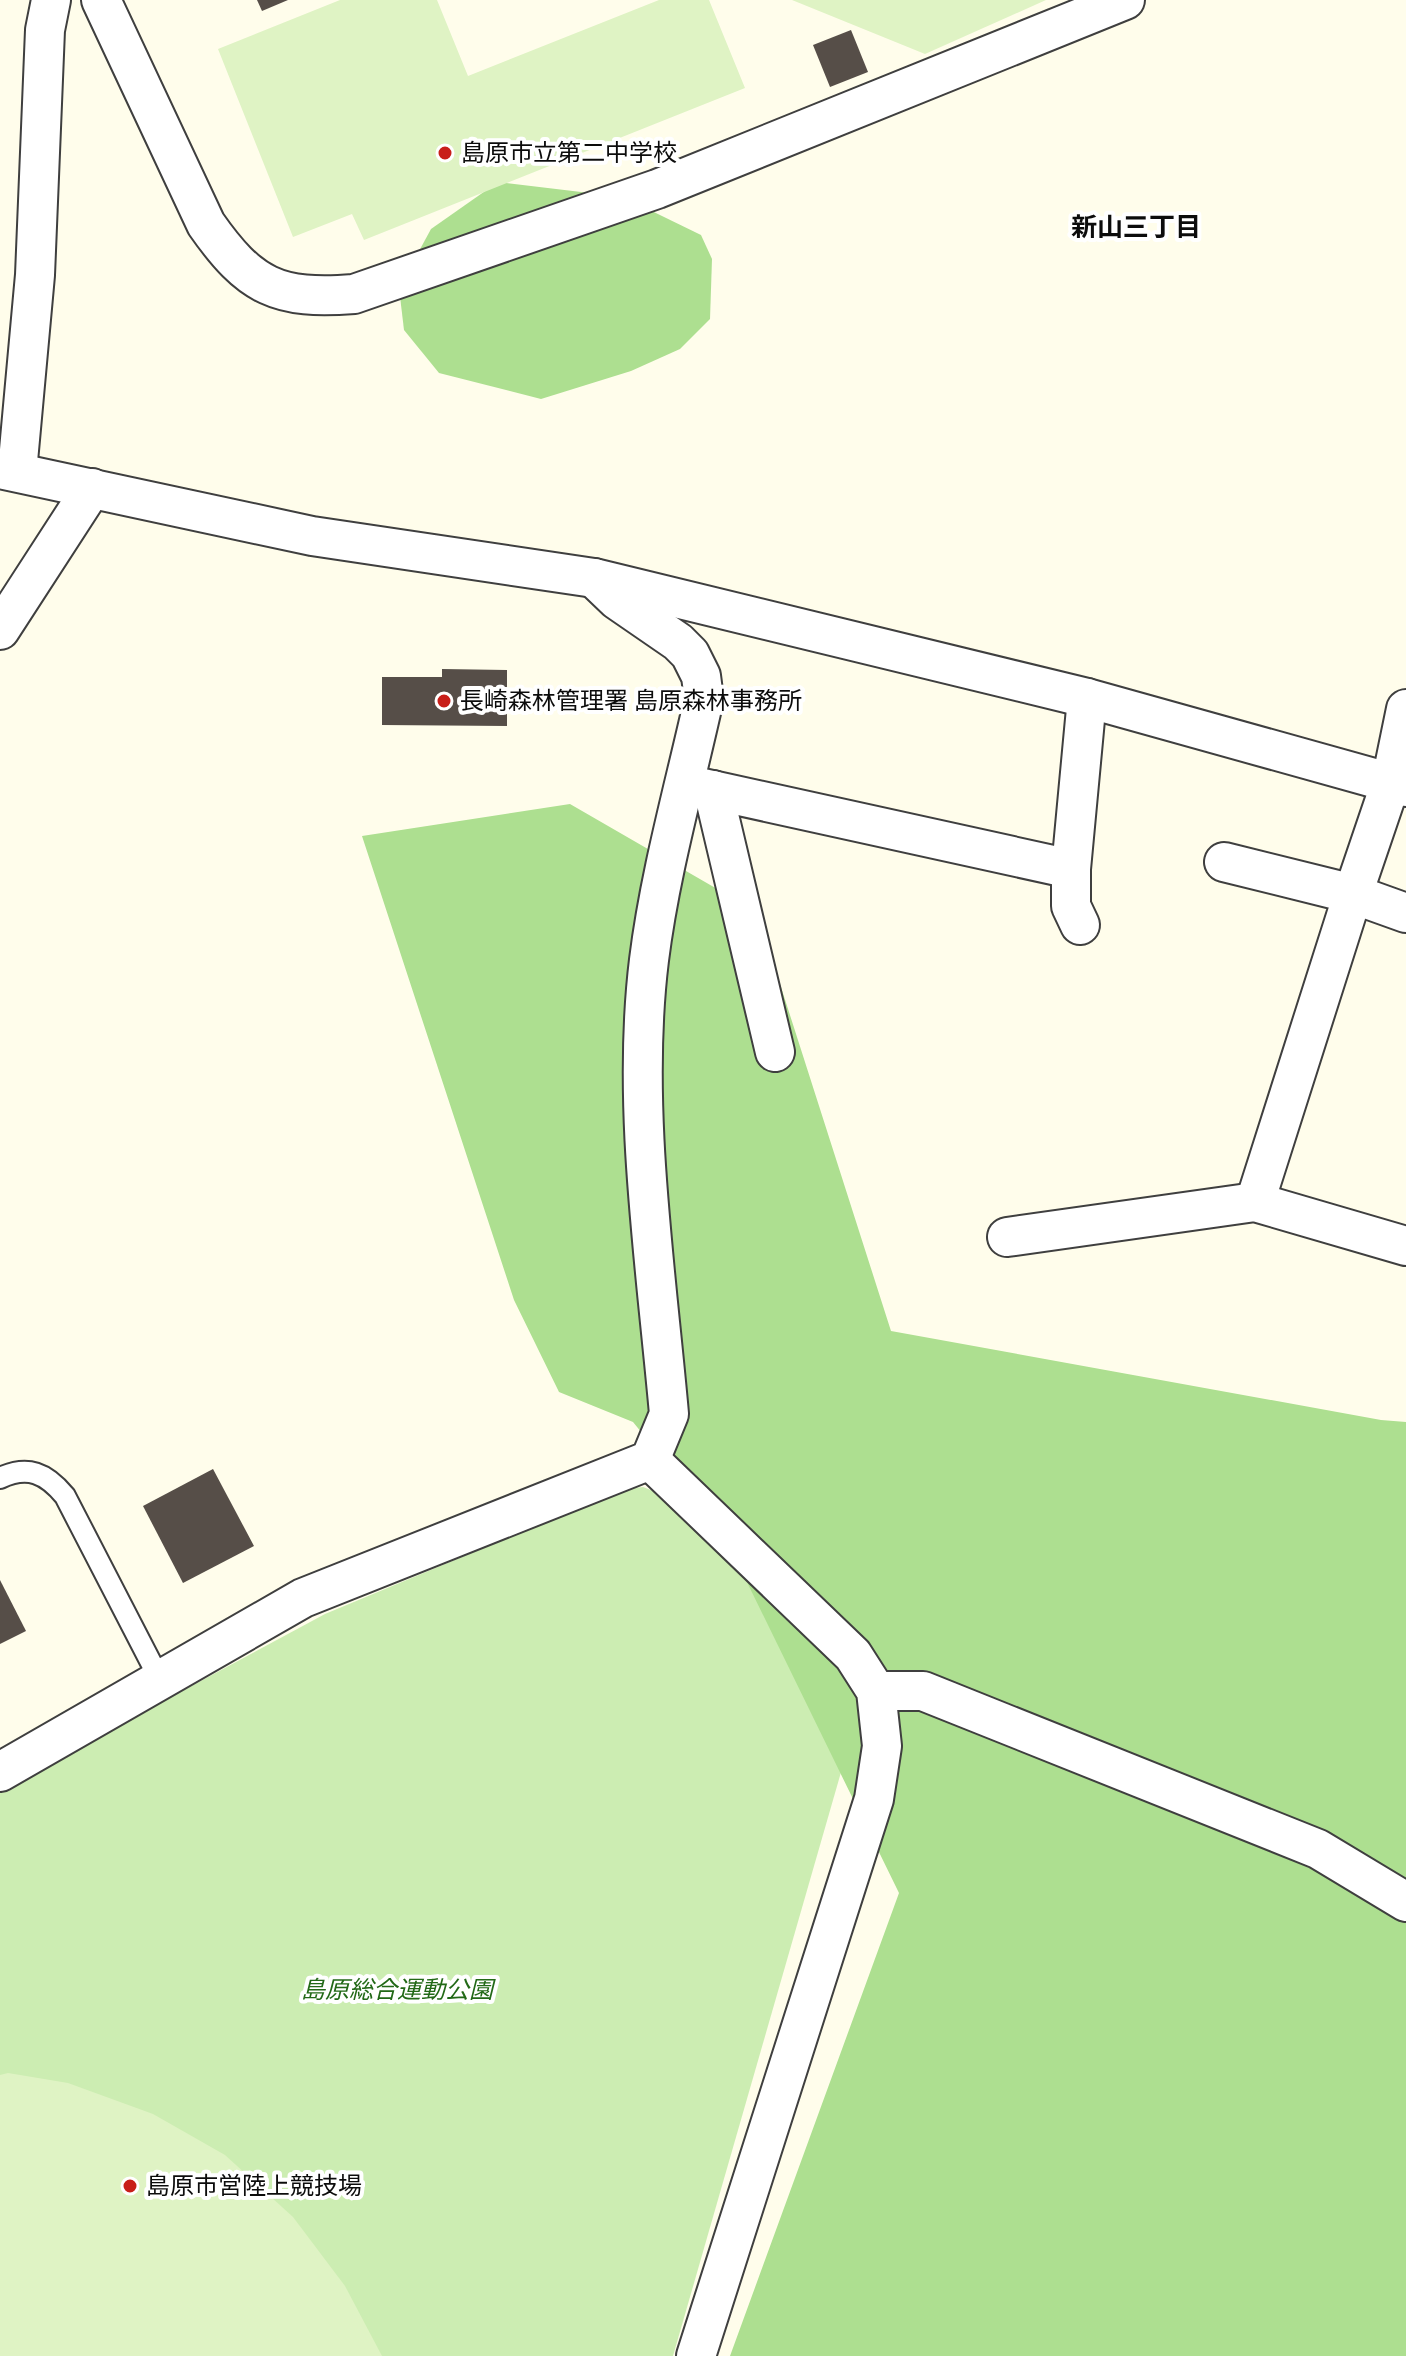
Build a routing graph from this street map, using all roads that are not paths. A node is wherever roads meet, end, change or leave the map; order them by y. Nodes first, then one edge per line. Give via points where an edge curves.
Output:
1 (51, 0) edge
2 (101, 0) edge
3 (1125, 0) edge
4 (9, 470) edge
5 (92, 488) junction
6 (594, 578) junction
7 (0, 630) edge
8 (1087, 698) junction
9 (1406, 709) edge
10 (1398, 785) edge
11 (699, 787) junction
12 (1224, 862) dead end
13 (1071, 869) junction
14 (1353, 894) junction
15 (1406, 913) edge
16 (1080, 925) dead end
17 (775, 1052) dead end
18 (1255, 1202) junction
19 (1007, 1237) dead end
20 (1406, 1246) edge
21 (650, 1460) junction
22 (0, 1478) edge
23 (160, 1680) junction
24 (876, 1691) junction
25 (0, 1772) edge
26 (1406, 1902) edge
27 (696, 2356) edge

1 - 4 street via 45,30 35,275
2 - 3 street via 206,224 228,256 256,280 319,297 354,294 657,189
4 - 5 street
5 - 6 street via 312,536
5 - 7 street
6 - 8 street
6 - 11 street via 690,654 704,699
8 - 10 street
8 - 13 street
9 - 10 street
10 - 14 street
11 - 13 street
11 - 17 street
11 - 21 street via 658,905 649,962 642,1103 669,1414
12 - 14 street
13 - 16 street via 1071,906
14 - 15 street
14 - 18 street
18 - 19 street
18 - 20 street
21 - 23 street via 303,1598
21 - 24 street via 853,1655
22 - 23 lane via 30,1470 54,1482
23 - 25 street
24 - 26 street via 923,1691 1172,1790 1318,1849
24 - 27 street via 882,1746 874,1799

